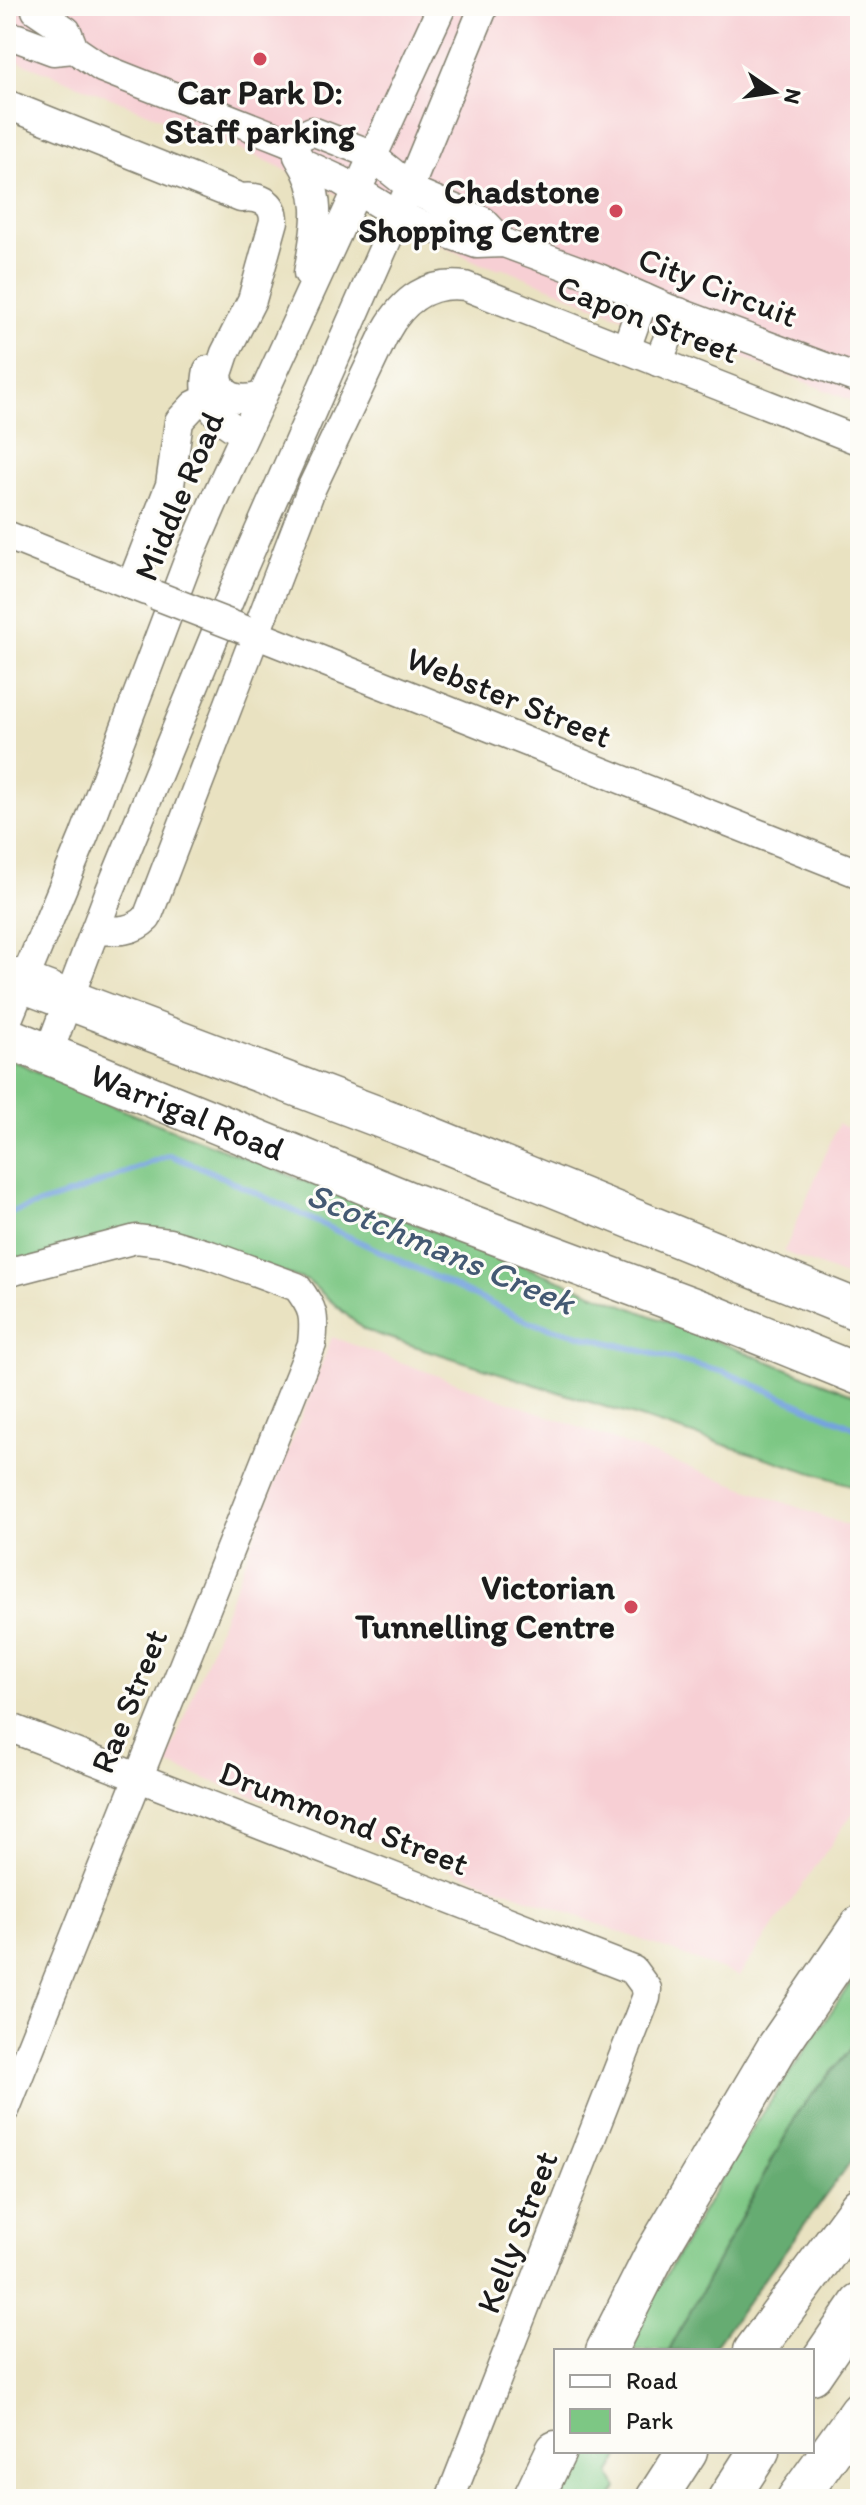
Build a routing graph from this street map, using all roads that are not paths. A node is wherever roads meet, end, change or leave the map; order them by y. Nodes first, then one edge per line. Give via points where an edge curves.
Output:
1 (442, 6) edge
2 (484, 6) edge
3 (35, 8) edge
4 (12, 39) edge
5 (74, 49) junction
6 (6, 104) edge
7 (296, 152) junction
8 (373, 156) junction
9 (409, 186) junction
10 (358, 190) junction
11 (398, 215) junction
12 (504, 243) junction
13 (644, 298) junction
14 (302, 308) junction
15 (679, 312) junction
16 (626, 349) junction
17 (658, 362) junction
18 (860, 380) edge
19 (260, 397) junction
20 (215, 400) junction
21 (243, 433) junction
22 (860, 441) edge
23 (6, 535) edge
24 (143, 590) junction
25 (250, 632) junction
26 (860, 874) edge
27 (95, 930) junction
28 (15, 979) edge
29 (68, 999) junction
30 (6, 1024) edge
31 (6, 1037) edge
32 (48, 1054) junction
33 (6, 1273) edge
34 (860, 1311) edge
35 (860, 1375) edge
36 (6, 1726) edge
37 (138, 1776) junction
38 (860, 1926) edge
39 (647, 1989) joint
40 (6, 2107) edge
41 (860, 2207) edge
42 (860, 2304) edge
43 (607, 2349) edge
44 (755, 2349) edge
45 (814, 2371) edge
46 (860, 2411) edge
47 (555, 2453) edge
48 (686, 2453) edge
49 (758, 2453) edge
50 (450, 2499) edge
51 (533, 2499) edge
52 (656, 2499) edge
53 (728, 2499) edge
54 (797, 2499) edge

1 - 8 street, Middle Road
2 - 9 street
3 - 4 street via 29,30
3 - 5 street via 67,31
4 - 5 street via 53,51
5 - 7 street via 120,76
6 - 20 street via 241,198 258,216 261,232 209,367 206,380
7 - 8 street, City Circuit via 312,131
7 - 10 street, City Circuit
7 - 14 street via 315,187 317,207
8 - 9 street, City Circuit
8 - 10 street, Middle Road
9 - 11 street
9 - 12 street, City Circuit via 483,221
10 - 11 street, City Circuit
10 - 14 street, Middle Road
11 - 12 street, City Circuit via 477,244
11 - 27 street via 243,567
12 - 13 street, City Circuit
13 - 15 street, City Circuit
13 - 16 street
14 - 19 street, Middle Road
15 - 17 street
15 - 18 street, City Circuit
16 - 17 street, Capon Street
16 - 25 street, Capon Street via 465,286 441,286 410,300 391,322 341,420
17 - 22 street, Capon Street
19 - 20 street
19 - 21 street, Middle Road
20 - 21 street via 224,422
20 - 24 street via 177,447
21 - 28 street, Middle Road via 188,561 84,836
23 - 24 street, Webster Street
24 - 25 street, Webster Street, bridge
25 - 26 street, Webster Street
25 - 27 street via 147,918 123,932
27 - 29 street
28 - 29 highway, Warrigal Road
28 - 30 street, Middle Road
29 - 32 street
29 - 34 highway, Warrigal Road via 416,1131
31 - 32 highway, Warrigal Road
32 - 35 highway, Warrigal Road via 409,1202
33 - 37 street, Rae Street via 136,1239 169,1243 297,1287 315,1320 312,1344
36 - 37 street, Drummond Street
37 - 39 street, Drummond Street via 633,1970
37 - 40 street, Rae Street
38 - 43 highway via 770,2059 655,2254
39 - 50 street, Kelly Street
41 - 44 highway
42 - 45 highway
46 - 54 highway
47 - 51 highway
48 - 52 highway
49 - 53 highway

